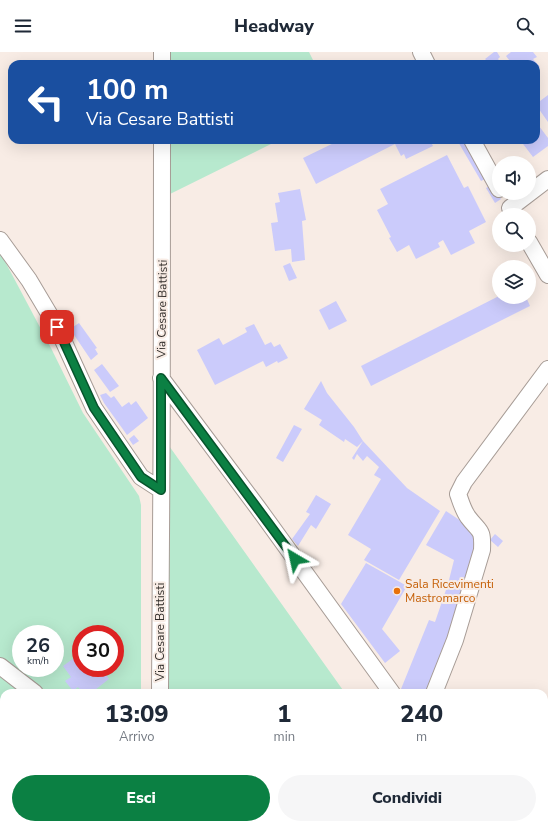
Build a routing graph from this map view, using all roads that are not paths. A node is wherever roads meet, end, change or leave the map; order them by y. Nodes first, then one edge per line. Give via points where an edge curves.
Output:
1 (162, 144) edge
2 (474, 144) edge
3 (492, 176) edge
4 (548, 179) edge
5 (515, 208) edge
6 (0, 240) edge
7 (535, 252) edge
8 (548, 275) edge
9 (548, 369) edge
10 (161, 378) junction
11 (161, 490) junction
12 (0, 666) edge
13 (29, 689) edge
14 (160, 689) edge
15 (389, 689) edge
16 (436, 689) edge

1 - 10 street, Via Cesare Battisti
2 - 3 street
4 - 5 street
6 - 11 street via 29,280 57,327 94,408 141,477
7 - 8 street
9 - 16 street via 464,482 458,494 468,517 480,529 483,538 482,550 455,640
10 - 11 street, Via Cesare Battisti
10 - 15 street
11 - 14 street, Via Cesare Battisti
12 - 13 street

